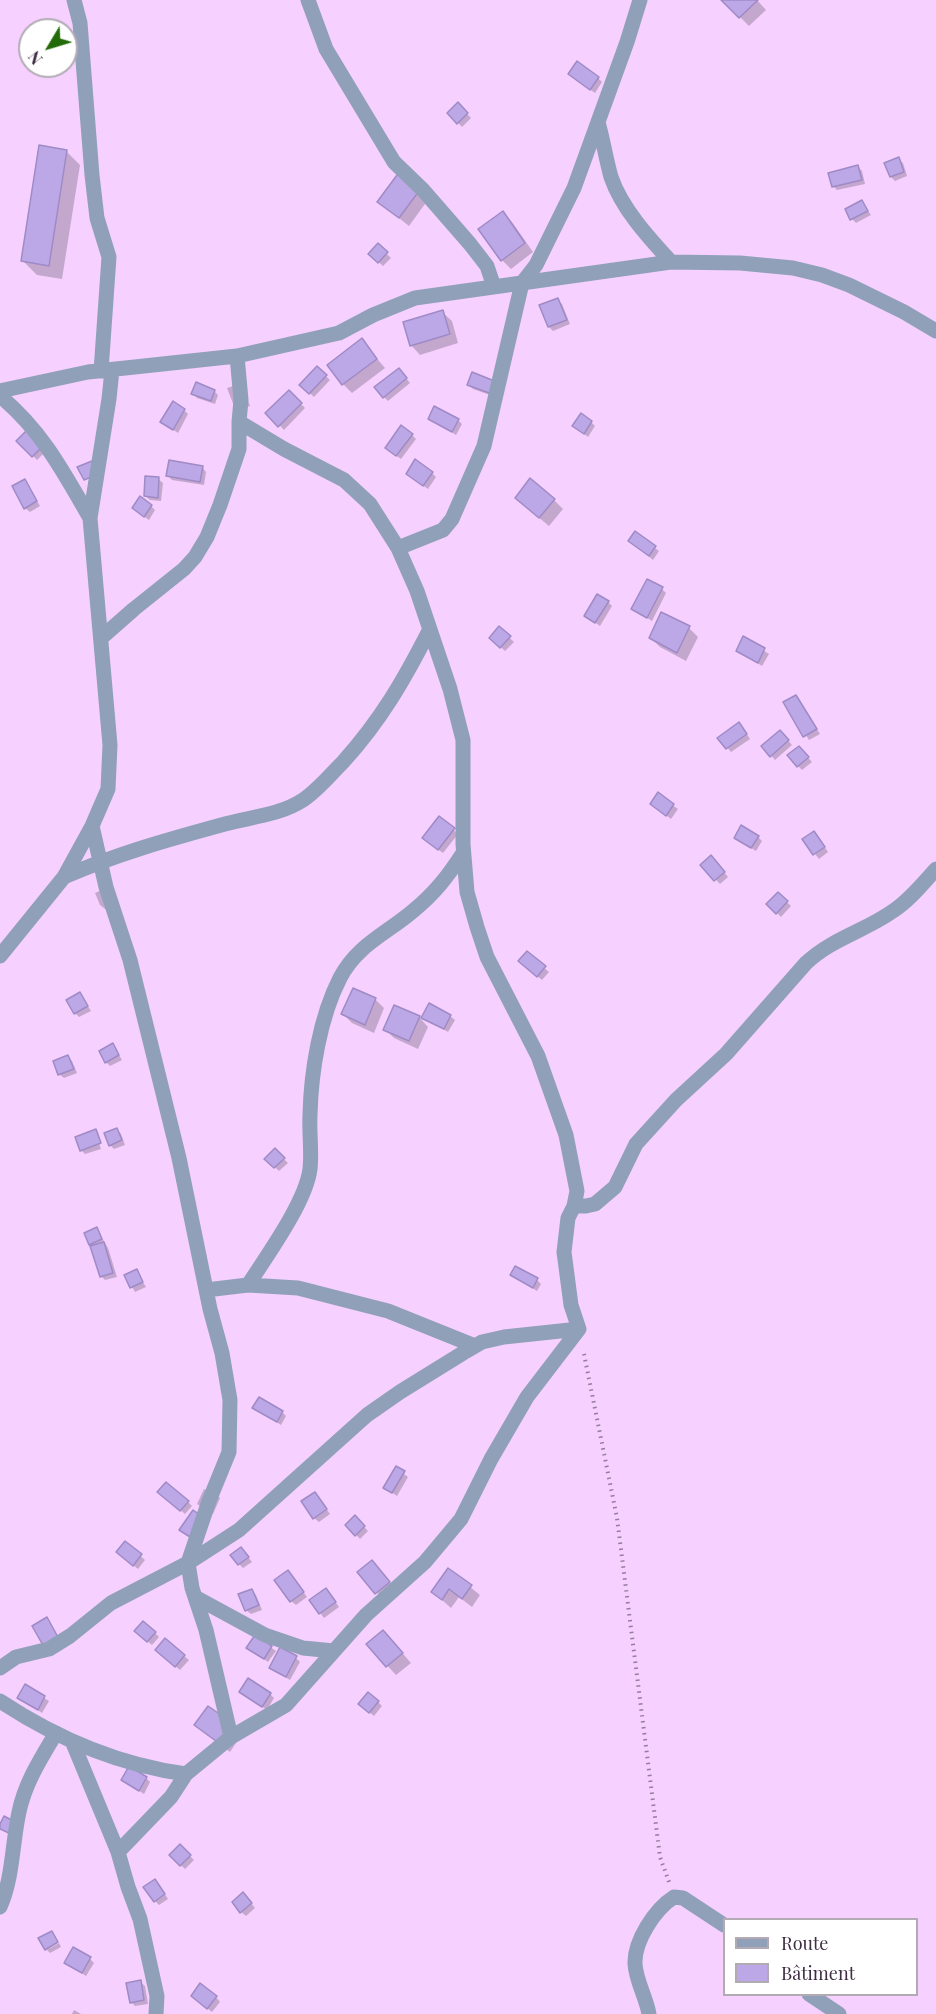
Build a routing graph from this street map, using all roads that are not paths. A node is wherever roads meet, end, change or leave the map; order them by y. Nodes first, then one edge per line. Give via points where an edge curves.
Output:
1 (74, 0) edge
2 (308, 0) edge
3 (640, 0) edge
4 (598, 122) junction
5 (671, 262) junction
6 (522, 283) junction
7 (494, 287) junction
8 (936, 331) edge
9 (237, 356) junction
10 (107, 370) junction
11 (0, 391) edge
12 (0, 396) edge
13 (239, 422) junction
14 (90, 518) junction
15 (398, 548) junction
16 (429, 629) junction
17 (102, 638) junction
18 (92, 826) junction
19 (463, 853) junction
20 (100, 861) junction
21 (936, 869) edge
22 (64, 877) junction
23 (0, 956) edge
24 (574, 1206) junction
25 (248, 1285) junction
26 (206, 1290) junction
27 (579, 1329) junction
28 (475, 1346) junction
29 (188, 1563) junction
30 (195, 1597) junction
31 (334, 1651) junction
32 (0, 1668) edge
33 (0, 1701) edge
34 (56, 1733) junction
35 (231, 1737) junction
36 (72, 1741) junction
37 (186, 1774) junction
38 (118, 1852) junction
39 (0, 1907) edge
40 (723, 1924) edge
41 (811, 1996) edge
42 (156, 2014) edge
43 (649, 2014) edge
44 (839, 2014) edge

1 - 10 street via 80,23 94,196 108,257
2 - 7 street via 326,49 394,162 470,244 487,266
3 - 4 street
4 - 5 street via 612,179 627,208
4 - 6 street via 574,188 536,265
5 - 6 street
5 - 8 street via 740,263 822,274
6 - 7 street
6 - 15 street via 484,446 452,519 443,530
7 - 9 street via 415,298 339,333
9 - 10 street
9 - 13 street
10 - 11 street
10 - 14 street via 109,399
12 - 14 street via 22,414 48,446
13 - 15 street via 344,480 370,504
13 - 17 street via 239,448 220,505 195,557
14 - 17 street
15 - 16 street
16 - 19 street via 463,740
16 - 20 street via 377,722 302,801 271,814
17 - 18 street via 110,768 108,789
18 - 20 street
18 - 22 street
19 - 24 street via 467,892 487,957 538,1056 564,1128 577,1191
19 - 25 street via 443,883 412,912 361,949 339,979 311,1083 310,1170 287,1222
20 - 22 street
20 - 26 street via 130,960
21 - 24 street via 894,911 815,954 726,1054 675,1100 636,1144 615,1187 595,1204
22 - 23 street
24 - 27 street via 568,1218 564,1252 571,1305
25 - 26 street
25 - 28 street via 298,1287 333,1296 388,1311
26 - 29 street via 230,1400 229,1452
27 - 28 street via 504,1337
27 - 31 street via 527,1397 460,1519 425,1562 366,1614
28 - 29 street via 368,1415 238,1530
29 - 30 street
29 - 32 street via 111,1604 49,1649 16,1657
30 - 31 street via 265,1635 303,1648
30 - 35 street
31 - 35 street via 286,1705
33 - 34 street
34 - 36 street
34 - 39 street via 27,1784 19,1810 7,1890
35 - 37 street
36 - 37 street via 145,1768
36 - 38 street
37 - 38 street via 171,1797
38 - 42 street via 140,1919 157,1996
40 - 43 street via 683,1898 674,1897 662,1905 636,1951 635,1966
41 - 44 street

